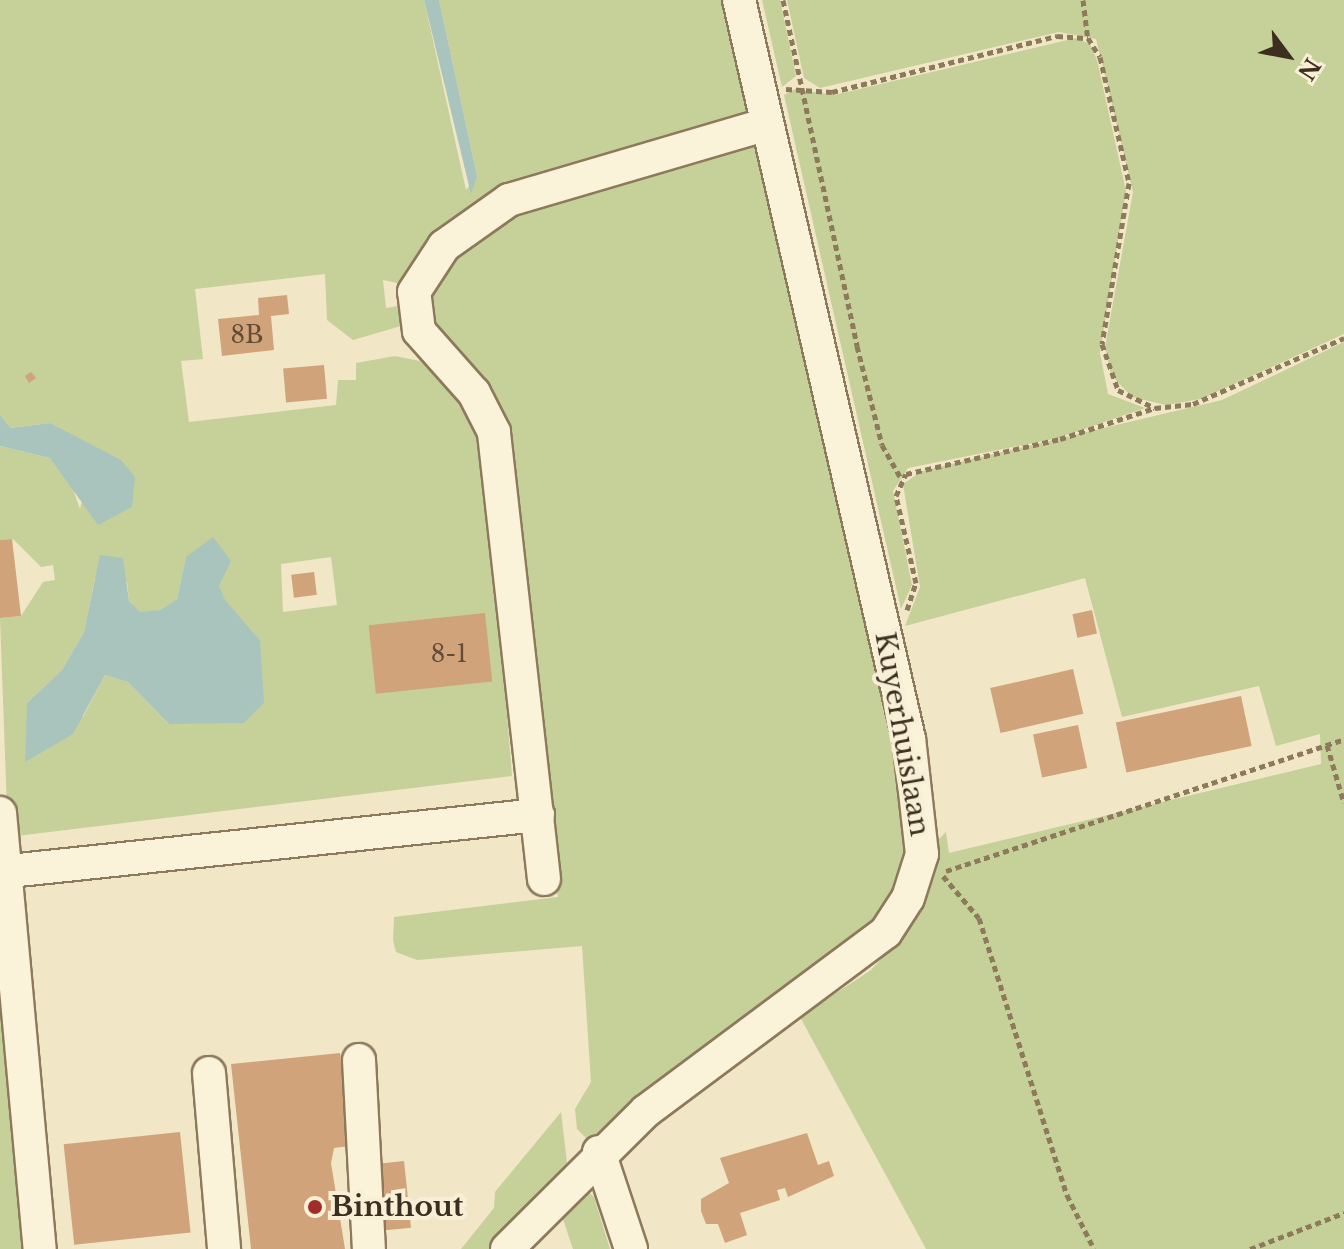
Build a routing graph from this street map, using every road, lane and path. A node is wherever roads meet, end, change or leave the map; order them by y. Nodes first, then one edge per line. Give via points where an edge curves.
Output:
1 (739, 0) edge
2 (783, 0) edge
3 (1083, 0) edge
4 (1088, 38) junction
5 (802, 86) junction
6 (767, 124) junction
7 (1344, 338) edge
8 (1155, 408) junction
9 (902, 480) junction
10 (884, 627) junction
11 (1344, 739) edge
12 (1327, 745) junction
13 (1344, 803) edge
14 (0, 813) edge
15 (538, 815) junction
16 (3, 872) edge
17 (940, 873) junction
18 (544, 879) dead end
19 (931, 882) dead end
20 (359, 1060) dead end
21 (209, 1073) dead end
22 (599, 1152) junction
23 (1344, 1213) edge
24 (40, 1249) edge
25 (224, 1249) edge
26 (369, 1249) edge
27 (507, 1249) edge
28 (631, 1249) edge
29 (1094, 1249) edge
30 (1250, 1249) edge

1 - 6 street, Kuyerhuislaan
2 - 5 path
3 - 4 path
4 - 5 path via 1057,36 832,92
4 - 8 path via 1100,57 1129,192 1104,359 1118,390
5 - 9 path via 882,445
6 - 10 street, Kuyerhuislaan
6 - 15 street via 501,204 444,246 414,292 419,331 484,406 494,432
7 - 8 path via 1231,392
8 - 9 path via 1060,439 919,468
9 - 10 path via 896,502 915,588 904,613
10 - 22 street, Kuyerhuislaan via 923,830 918,877 898,916 857,958 689,1076
11 - 12 path
12 - 13 path
12 - 17 path
14 - 16 street
15 - 16 street
15 - 18 street
16 - 24 street
17 - 19 path
17 - 29 path via 979,918 1067,1195
20 - 26 street
21 - 25 street
22 - 27 street, Kuyerhuislaan
22 - 28 street
23 - 30 path

